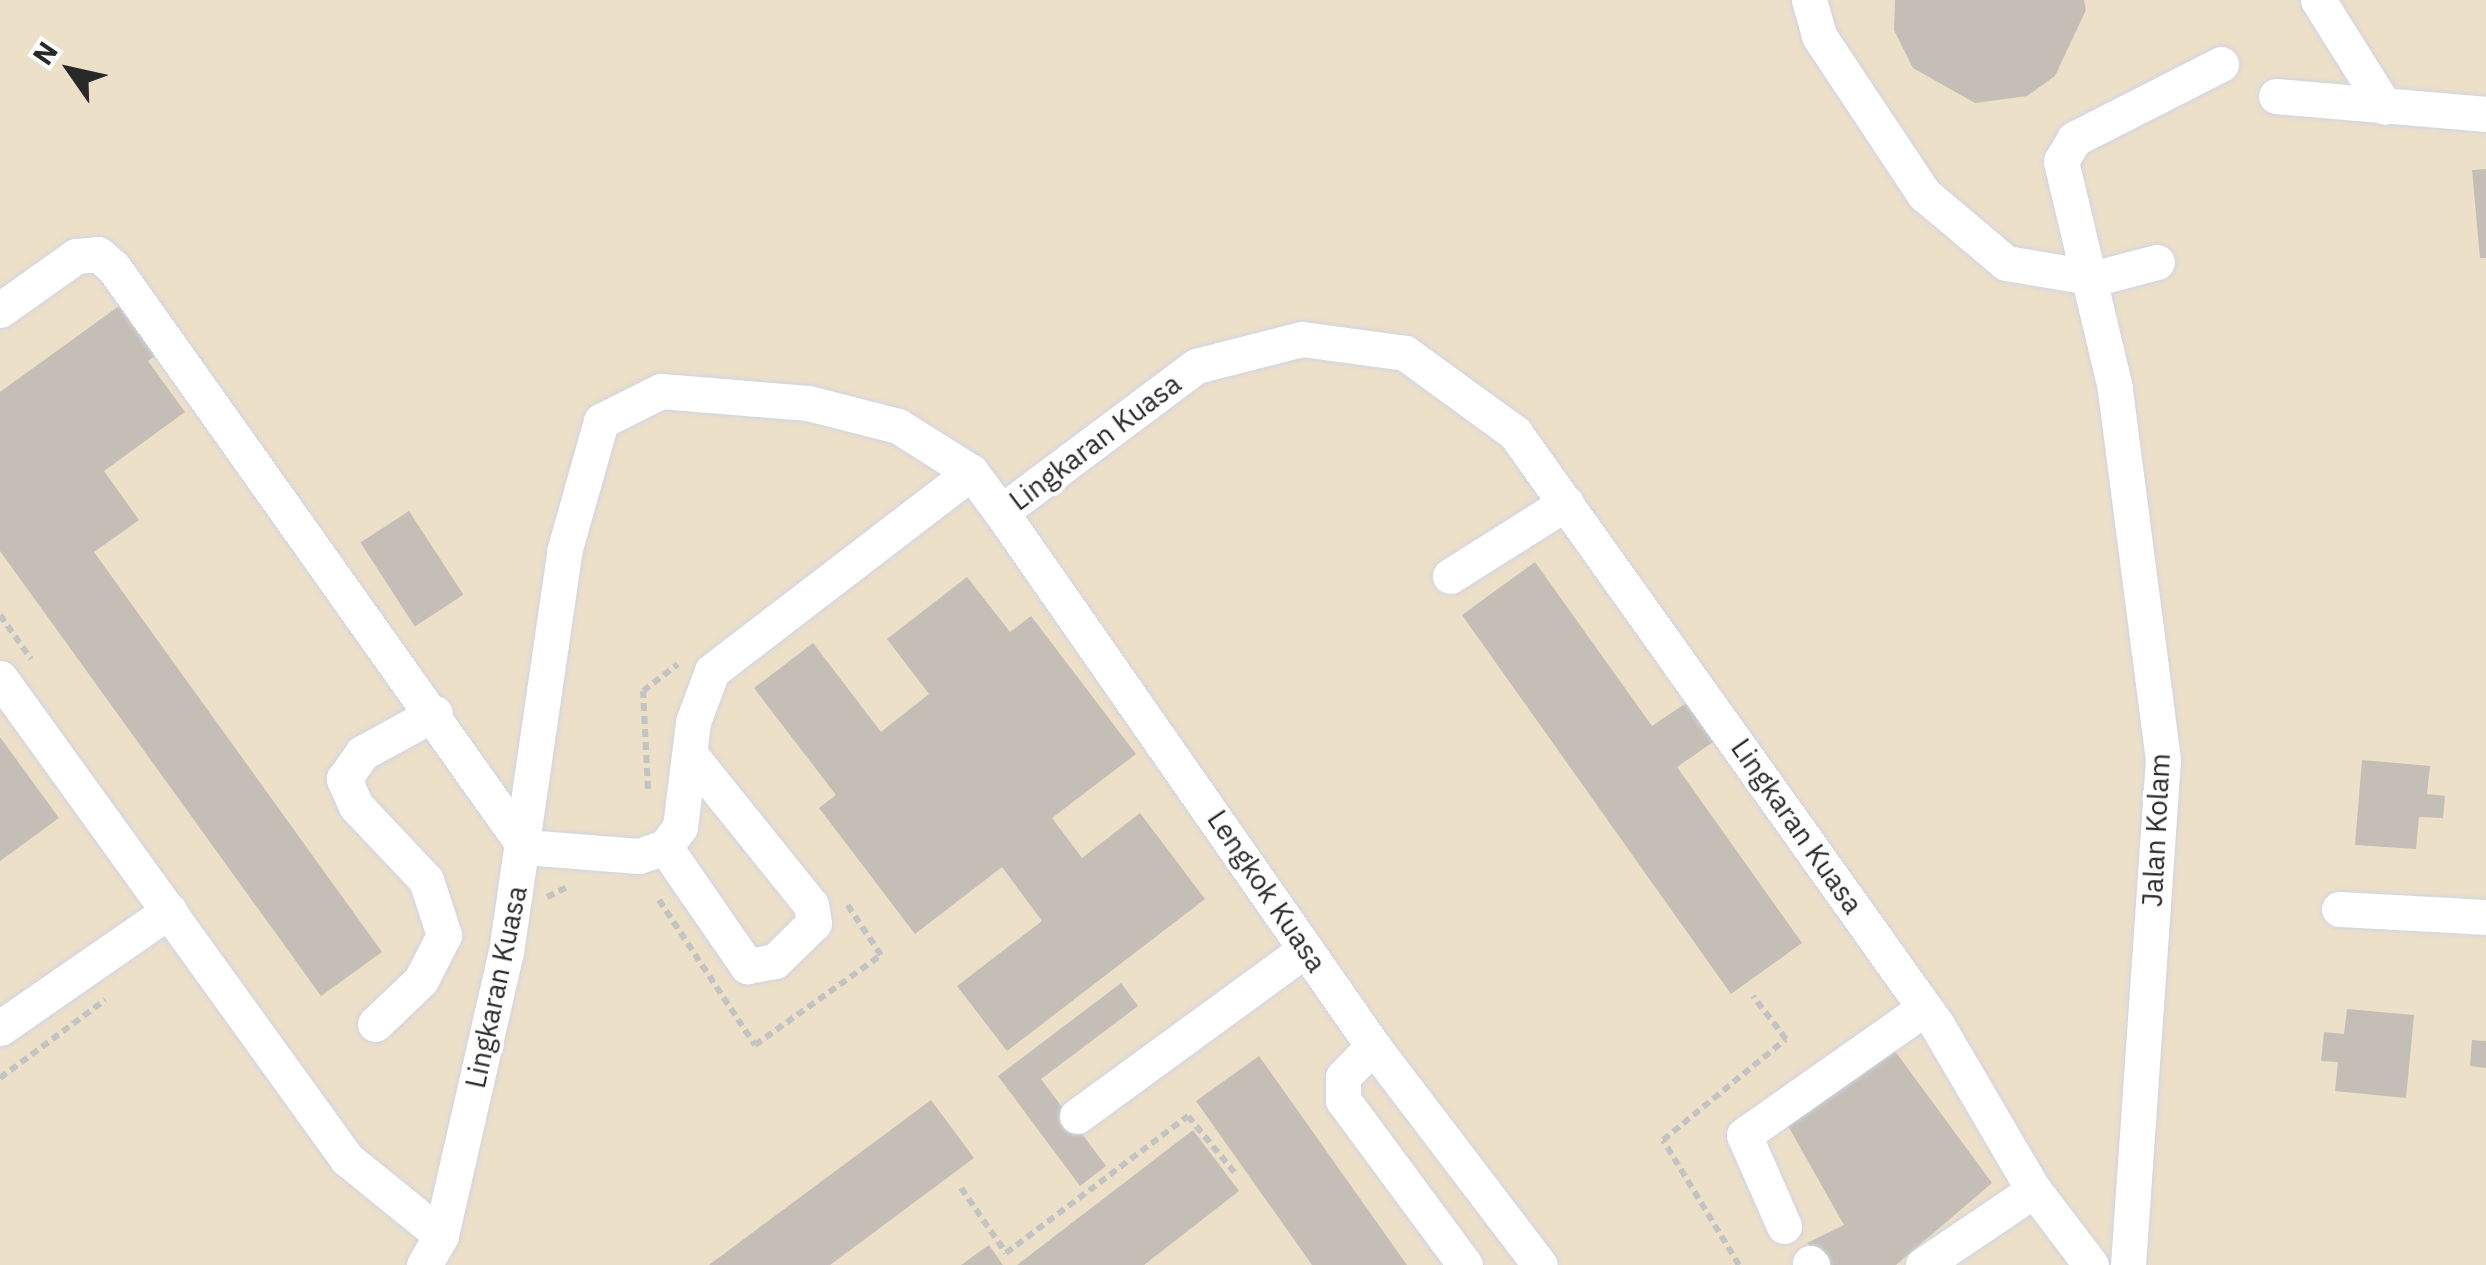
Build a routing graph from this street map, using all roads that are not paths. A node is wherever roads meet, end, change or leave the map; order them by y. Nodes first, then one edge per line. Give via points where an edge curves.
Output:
1 (1810, 0) edge
2 (2318, 0) edge
3 (2221, 64) dead end
4 (2276, 96) dead end
5 (2385, 107) junction
6 (2486, 114) edge
7 (2157, 262) dead end
8 (2096, 278) junction
9 (0, 310) edge
10 (971, 472) junction
11 (1566, 504) junction
12 (1001, 512) junction
13 (1450, 576) dead end
14 (0, 678) edge
15 (435, 713) junction
16 (692, 757) junction
17 (525, 847) junction
18 (664, 847) junction
19 (2339, 909) dead end
20 (168, 912) junction
21 (2486, 917) edge
22 (1306, 950) junction
23 (1925, 1008) junction
24 (375, 1024) dead end
25 (0, 1028) edge
26 (1373, 1046) junction
27 (1077, 1116) dead end
28 (2034, 1190) junction
29 (1784, 1226) dead end
30 (433, 1250) edge
31 (1465, 1265) edge
32 (1540, 1265) edge
33 (1923, 1265) edge
34 (2091, 1265) edge
35 (2128, 1265) edge

1 - 8 street via 1819,36 1924,194 2006,262
2 - 5 street
3 - 8 street, Jalan Kolam via 2064,148
4 - 5 street
5 - 6 street
7 - 8 street
8 - 35 street, Jalan Kolam via 2163,760
9 - 15 street via 76,256 98,254 114,268
10 - 12 street, Lingkaran Kuasa
10 - 16 street via 712,671 698,696
10 - 17 street, Lingkaran Kuasa via 898,426 808,403 660,391 608,414 588,440 564,552
11 - 12 street, Lingkaran Kuasa via 1515,433 1405,353 1302,339 1196,366
11 - 13 street
11 - 23 street, Lingkaran Kuasa
12 - 22 street, Lengkok Kuasa
14 - 20 street
15 - 17 street
15 - 24 street via 362,753 344,779 356,806 426,880 444,935 421,980
16 - 18 street via 680,826
16 - 18 street via 811,905 814,923 775,961 747,966
17 - 18 street via 639,856
17 - 30 street, Lingkaran Kuasa
19 - 21 street
20 - 25 street
20 - 30 street via 346,1159
22 - 26 street, Lengkok Kuasa
22 - 27 street
23 - 28 street, Lingkaran Kuasa
23 - 29 street via 1744,1134
26 - 31 street via 1343,1076 1343,1100
26 - 32 street, Lengkok Kuasa
28 - 33 street
28 - 34 street, Lingkaran Kuasa

